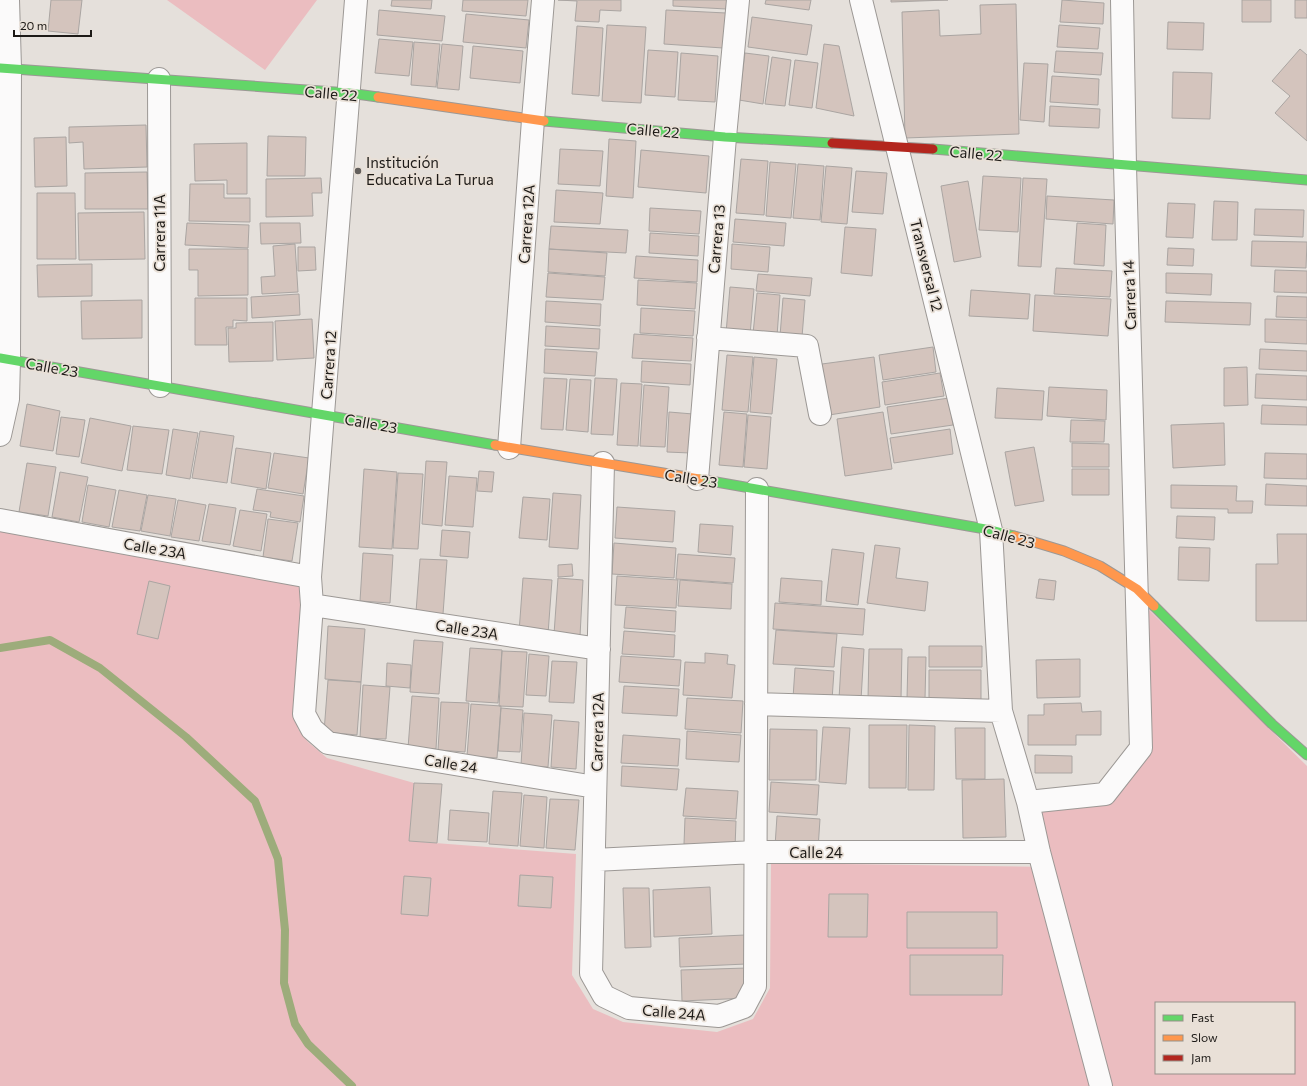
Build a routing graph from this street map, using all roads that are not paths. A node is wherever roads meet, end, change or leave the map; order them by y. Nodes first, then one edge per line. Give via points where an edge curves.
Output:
1 (8, 0) edge
2 (356, 0) edge
3 (543, 0) edge
4 (738, 0) edge
5 (861, 0) edge
6 (1122, 0) edge
7 (5, 68) edge
8 (159, 80) junction
9 (349, 93) junction
10 (533, 120) junction
11 (725, 137) junction
12 (898, 146) junction
13 (1125, 166) junction
14 (1307, 180) edge
15 (708, 338) junction
16 (5, 359) edge
17 (160, 386) junction
18 (324, 414) junction
19 (820, 414) dead end
20 (0, 435) edge
21 (510, 448) junction
22 (603, 464) junction
23 (697, 479) junction
24 (757, 489) junction
25 (0, 520) edge
26 (991, 530) junction
27 (310, 577) junction
28 (1137, 589) junction
29 (312, 605) junction
30 (599, 650) junction
31 (756, 704) junction
32 (1002, 711) junction
33 (312, 729) joint
34 (1307, 755) edge
35 (595, 787) junction
36 (1028, 802) junction
37 (755, 852) junction
38 (1039, 852) junction
39 (594, 860) junction
40 (604, 996) joint
41 (1101, 1086) edge

1 - 7 street
2 - 9 street, Carrera 12
3 - 10 street, Carrera 12A
4 - 11 street, Carrera 13
5 - 12 street, Transversal 12
6 - 13 street, Carrera 14
7 - 8 street, Calle 22
7 - 16 street
8 - 9 street, Calle 22
8 - 17 street, Carrera 11A
9 - 10 street, Calle 22
9 - 18 street, Carrera 12
10 - 11 street, Calle 22
10 - 21 street, Carrera 12A
11 - 12 street, Calle 22
11 - 15 street, Carrera 13
12 - 13 street, Calle 22
12 - 26 street, Transversal 12
13 - 14 street, Calle 22
13 - 28 street, Carrera 14
15 - 19 street via 807,346
15 - 23 street, Carrera 13
16 - 17 street, Calle 23
16 - 20 street via 8,399
17 - 18 street, Calle 23
18 - 21 street, Calle 23
18 - 27 street, Carrera 12
21 - 22 street, Calle 23
22 - 23 street, Calle 23
22 - 30 street, Carrera 12A
23 - 24 street, Calle 23
24 - 26 street, Calle 23
24 - 31 street
25 - 27 street, Calle 23A
26 - 28 street, Calle 23 via 1064,551 1100,566
26 - 32 street, Transversal 12
27 - 29 street, Carrera 12
28 - 34 street, Calle 23 via 1272,724
28 - 36 street, Carrera 14 via 1141,748 1106,794
29 - 30 street, Calle 23A
29 - 33 street, Carrera 12 via 304,714
30 - 35 street, Carrera 12A
31 - 32 street
31 - 37 street
32 - 36 street, Transversal 12
33 - 35 street, Calle 24 via 328,743
35 - 39 street, Carrera 12A
36 - 38 street, Transversal 12
37 - 38 street, Calle 24
37 - 39 street, Calle 24
37 - 40 street, Calle 24A via 755,986 744,1007 719,1016 629,1008
38 - 41 street, Transversal 12
39 - 40 street, Carrera 12A via 591,973

